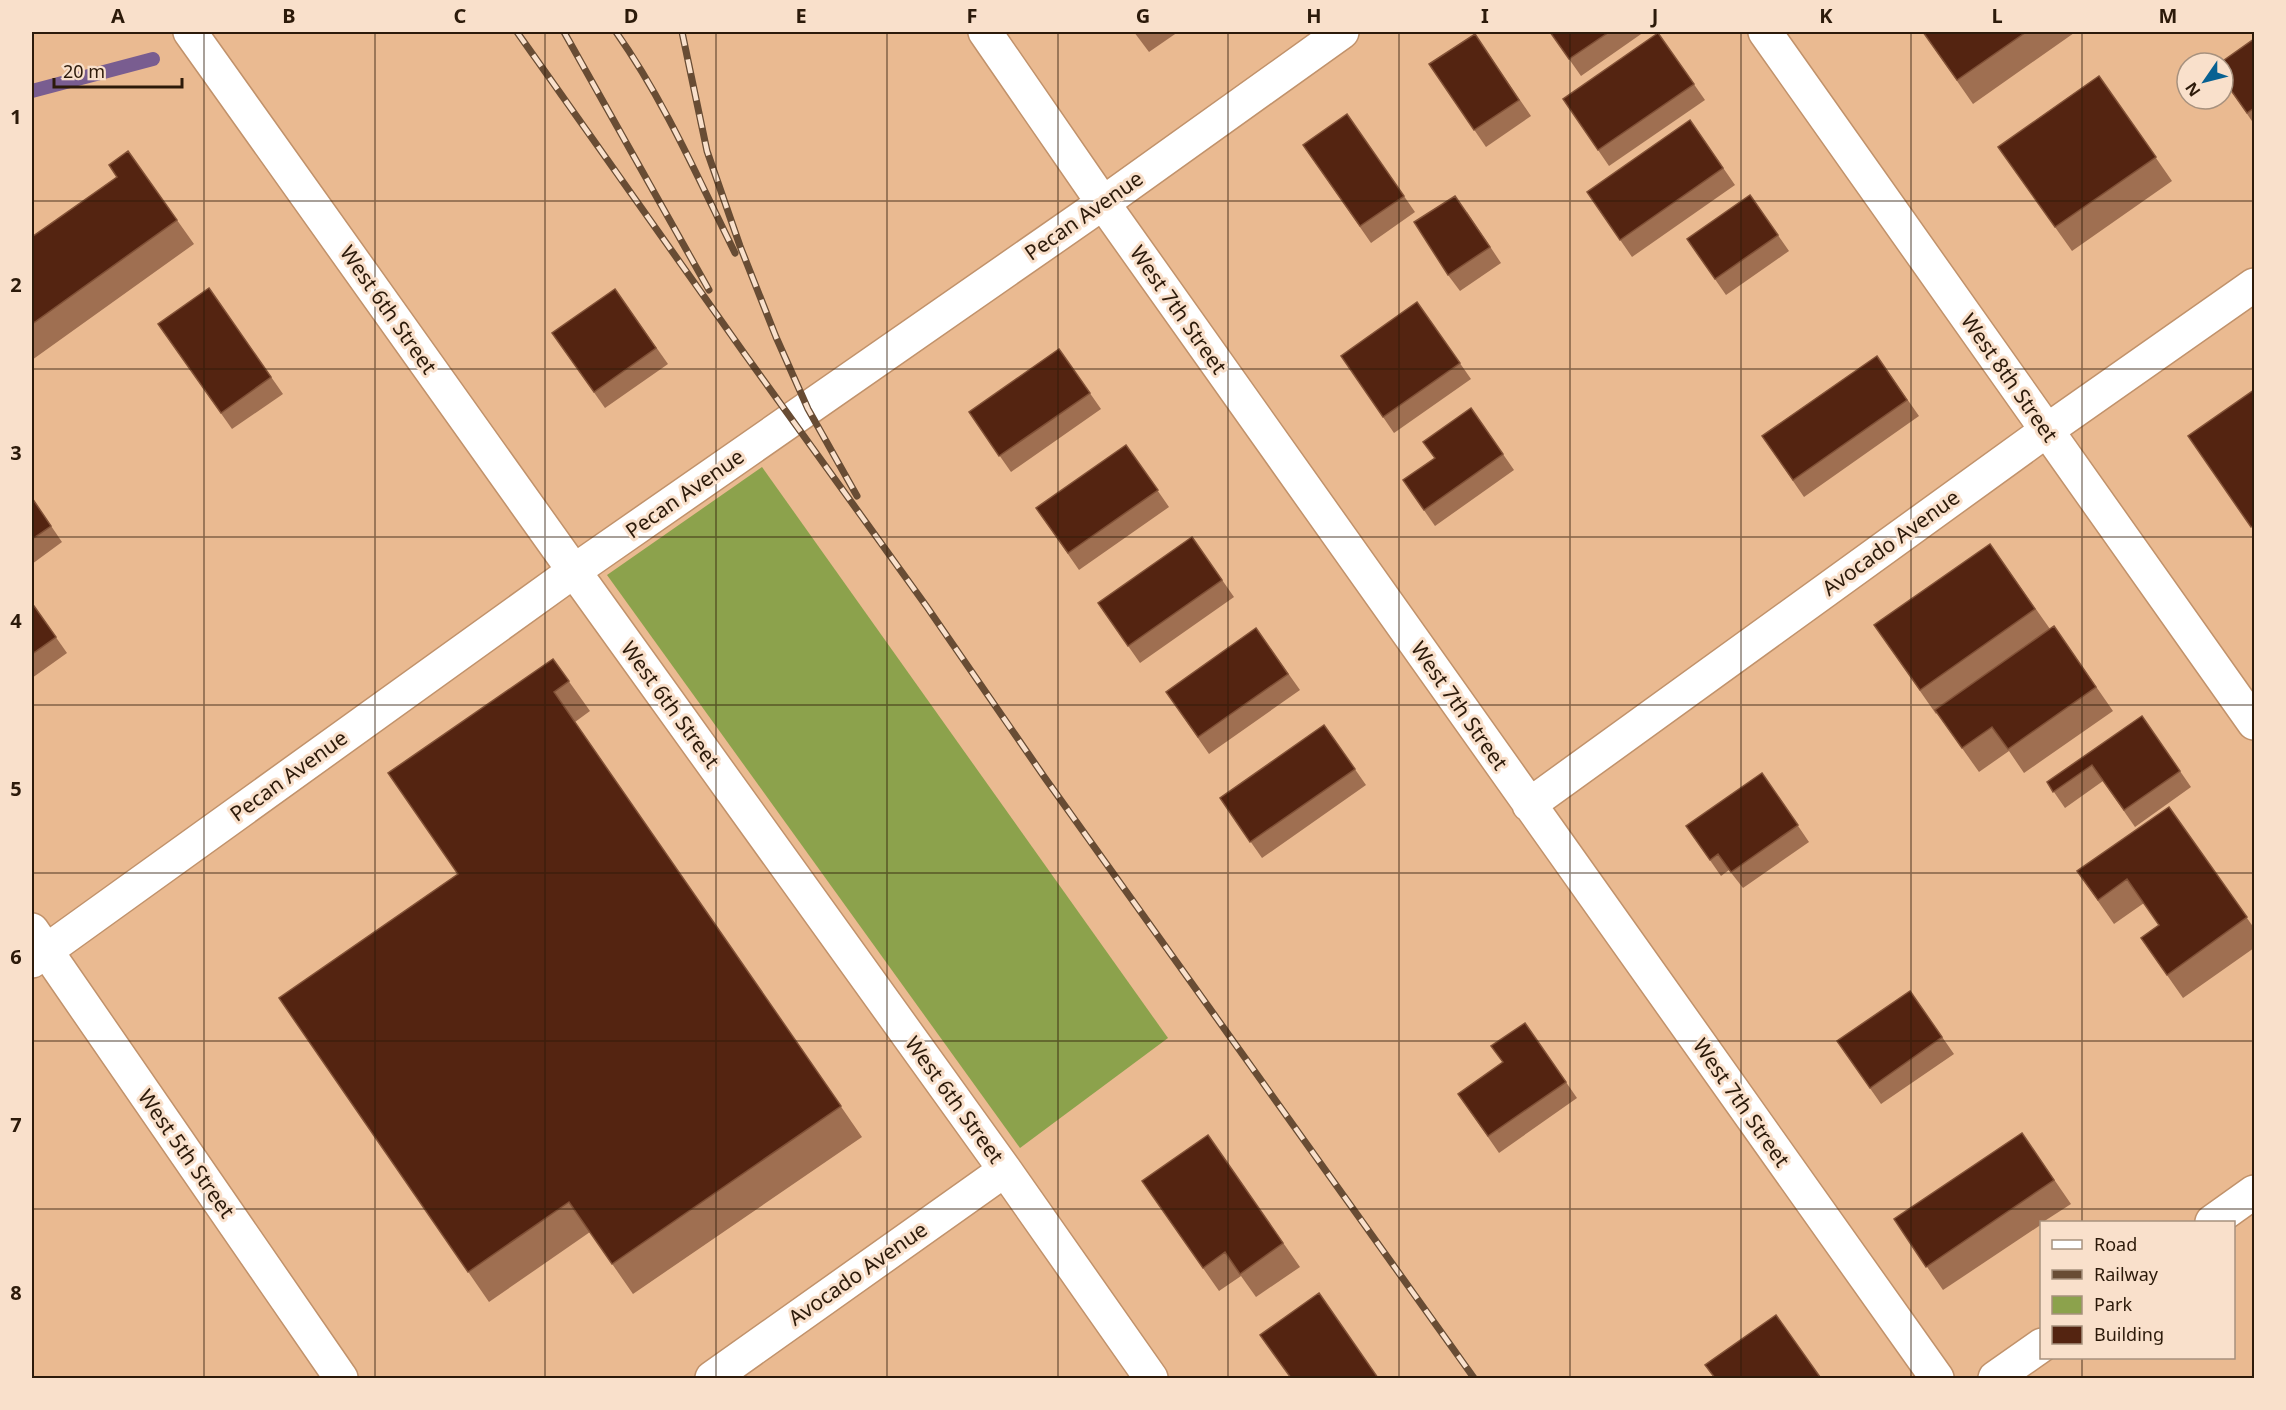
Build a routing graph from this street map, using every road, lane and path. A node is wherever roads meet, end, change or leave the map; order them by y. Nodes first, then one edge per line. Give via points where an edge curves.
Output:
1 (190, 32) edge
2 (985, 32) edge
3 (1342, 32) edge
4 (1765, 32) edge
5 (1103, 203) junction
6 (2254, 285) edge
7 (2046, 431) junction
8 (574, 572) junction
9 (2254, 723) edge
10 (1529, 805) junction
11 (36, 948) edge
12 (1005, 1170) junction
13 (2254, 1192) edge
14 (2213, 1221) edge
15 (2040, 1346) edge
16 (341, 1378) edge
17 (712, 1378) edge
18 (1151, 1378) edge
19 (1937, 1378) edge
20 (1995, 1378) edge

1 - 8 street, West 6th Street
2 - 5 street, West 7th Street
3 - 5 street, Pecan Avenue
4 - 7 street, West 8th Street
5 - 8 street, Pecan Avenue
5 - 10 street, West 7th Street
6 - 7 street, Avocado Avenue
7 - 9 street, West 8th Street
7 - 10 street, Avocado Avenue
8 - 11 street, Pecan Avenue
8 - 12 street, West 6th Street
10 - 19 street, West 7th Street
11 - 16 street, West 5th Street
12 - 17 street, Avocado Avenue
12 - 18 street, West 6th Street
13 - 14 street
15 - 20 street

